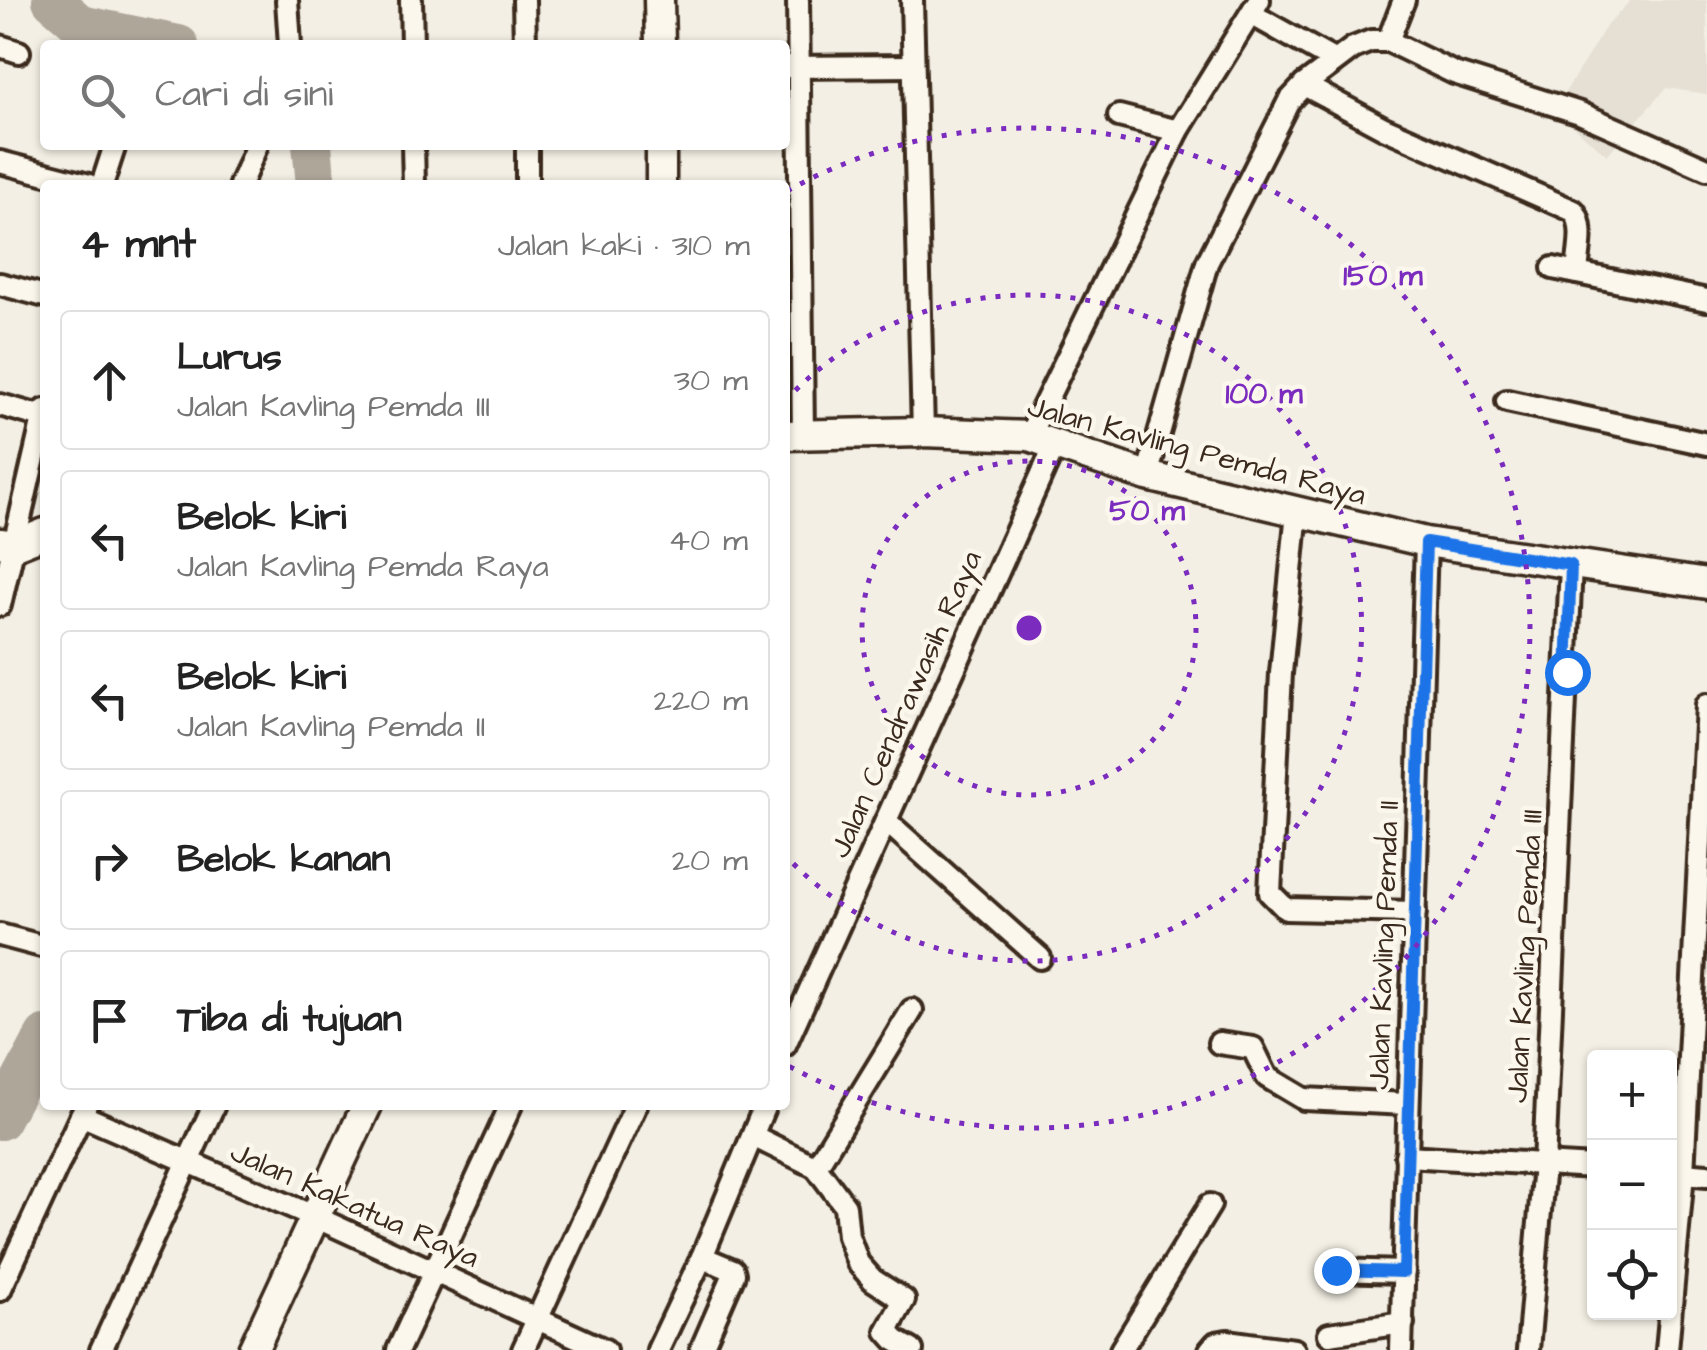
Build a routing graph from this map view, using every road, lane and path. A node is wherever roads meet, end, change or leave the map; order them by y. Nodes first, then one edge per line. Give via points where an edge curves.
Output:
1 (287, 0) edge
2 (411, 0) edge
3 (524, 0) edge
4 (660, 0) edge
5 (798, 0) edge
6 (912, 0) edge
7 (1404, 0) edge
8 (1255, 7) edge
9 (290, 40) edge
10 (412, 40) edge
11 (525, 40) edge
12 (660, 40) edge
13 (1388, 41) junction
14 (1335, 61) junction
15 (912, 66) junction
16 (792, 67) edge
17 (1304, 85) junction
18 (1119, 116) dead end
19 (1178, 131) junction
20 (114, 150) edge
21 (254, 150) edge
22 (413, 150) edge
23 (527, 150) edge
24 (661, 150) edge
25 (0, 162) edge
26 (1707, 169) edge
27 (70, 180) edge
28 (104, 180) edge
29 (242, 180) edge
30 (414, 180) edge
31 (528, 180) edge
32 (661, 180) edge
33 (1553, 268) dead end
34 (1577, 273) junction
35 (0, 284) edge
36 (40, 295) edge
37 (1707, 300) edge
38 (1507, 401) dead end
39 (0, 405) edge
40 (40, 412) edge
41 (40, 427) edge
42 (923, 432) junction
43 (794, 435) edge
44 (1042, 439) junction
45 (1707, 444) edge
46 (1147, 476) junction
47 (1297, 511) junction
48 (40, 534) edge
49 (1426, 542) junction
50 (7, 544) edge
51 (1571, 565) junction
52 (1707, 584) edge
53 (0, 605) edge
54 (1707, 705) edge
55 (886, 821) junction
56 (1416, 912) junction
57 (0, 935) edge
58 (40, 945) edge
59 (1040, 958) dead end
60 (912, 1010) dead end
61 (790, 1034) edge
62 (1219, 1043) dead end
63 (1407, 1104) junction
64 (84, 1110) edge
65 (212, 1110) edge
66 (365, 1110) edge
67 (509, 1110) edge
68 (634, 1110) edge
69 (763, 1110) edge
70 (754, 1136) junction
71 (1406, 1156) junction
72 (1677, 1158) edge
73 (188, 1163) junction
74 (1544, 1164) junction
75 (1587, 1167) edge
76 (816, 1168) junction
77 (1677, 1173) edge
78 (1707, 1175) edge
79 (1210, 1205) dead end
80 (313, 1216) junction
81 (1673, 1230) edge
82 (702, 1257) junction
83 (1336, 1270) dead end
84 (434, 1271) junction
85 (1404, 1272) junction
86 (0, 1290) edge
87 (536, 1318) junction
88 (1403, 1323) junction
89 (1329, 1334) dead end
90 (899, 1347) edge
91 (101, 1350) edge
92 (253, 1350) edge
93 (398, 1350) edge
94 (522, 1350) edge
95 (604, 1350) edge
96 (658, 1350) edge
97 (701, 1350) edge
98 (1122, 1350) edge
99 (1210, 1350) edge
100 (1294, 1350) edge
101 (1401, 1350) edge
102 (1528, 1350) edge
103 (1668, 1350) edge

1 - 9 street
2 - 10 street
3 - 11 street
4 - 12 street
5 - 16 street
6 - 15 street
7 - 13 street
8 - 14 street
8 - 19 street, Jalan Cendrawasih Raya
13 - 14 street via 1362,44
13 - 26 street via 1454,73 1580,113
14 - 17 street
15 - 16 street
15 - 42 street
16 - 43 street
17 - 34 street via 1384,128 1574,210
17 - 46 street via 1281,114 1207,263
18 - 19 street
19 - 44 street, Jalan Cendrawasih Raya
20 - 28 street
21 - 29 street
22 - 30 street
23 - 31 street
24 - 32 street
25 - 27 street
33 - 34 street
34 - 37 street
35 - 36 street
38 - 45 street
39 - 40 street
41 - 50 street
42 - 43 street, Jalan Kavling Pemda Raya
42 - 44 street, Jalan Kavling Pemda Raya
44 - 46 street, Jalan Kavling Pemda Raya
44 - 55 street, Jalan Cendrawasih Raya
46 - 47 street, Jalan Kavling Pemda Raya
47 - 49 street, Jalan Kavling Pemda Raya
47 - 56 street via 1270,894 1286,909
48 - 50 street
49 - 51 street, Jalan Kavling Pemda Raya
49 - 56 street, Jalan Kavling Pemda II
50 - 53 street
51 - 52 street, Jalan Kavling Pemda Raya
51 - 74 street, Jalan Kavling Pemda III
54 - 72 street
55 - 59 street
55 - 61 street, Jalan Cendrawasih Raya
56 - 63 street, Jalan Kavling Pemda II
57 - 58 street
60 - 76 street
62 - 63 street via 1253,1048 1268,1078 1304,1099
63 - 71 street, Jalan Kavling Pemda II
64 - 73 street, Jalan Kakatua Raya
64 - 86 street
65 - 73 street
66 - 80 street
67 - 84 street
68 - 87 street
69 - 70 street
70 - 76 street
70 - 82 street
71 - 74 street
71 - 85 street, Jalan Kavling Pemda II
73 - 80 street, Jalan Kakatua Raya
73 - 91 street
74 - 75 street
74 - 102 street, Jalan Kavling Pemda III
76 - 90 street via 845,1206 858,1263 904,1300 887,1328
77 - 78 street
79 - 98 street
80 - 84 street, Jalan Kakatua Raya
80 - 92 street
81 - 103 street
82 - 96 street
82 - 97 street via 734,1274
83 - 85 street
84 - 87 street, Jalan Kakatua Raya
84 - 93 street
85 - 88 street, Jalan Kavling Pemda II
87 - 94 street
87 - 95 street, Jalan Kakatua Raya
88 - 89 street
88 - 101 street, Jalan Kavling Pemda II
99 - 100 street via 1227,1341

